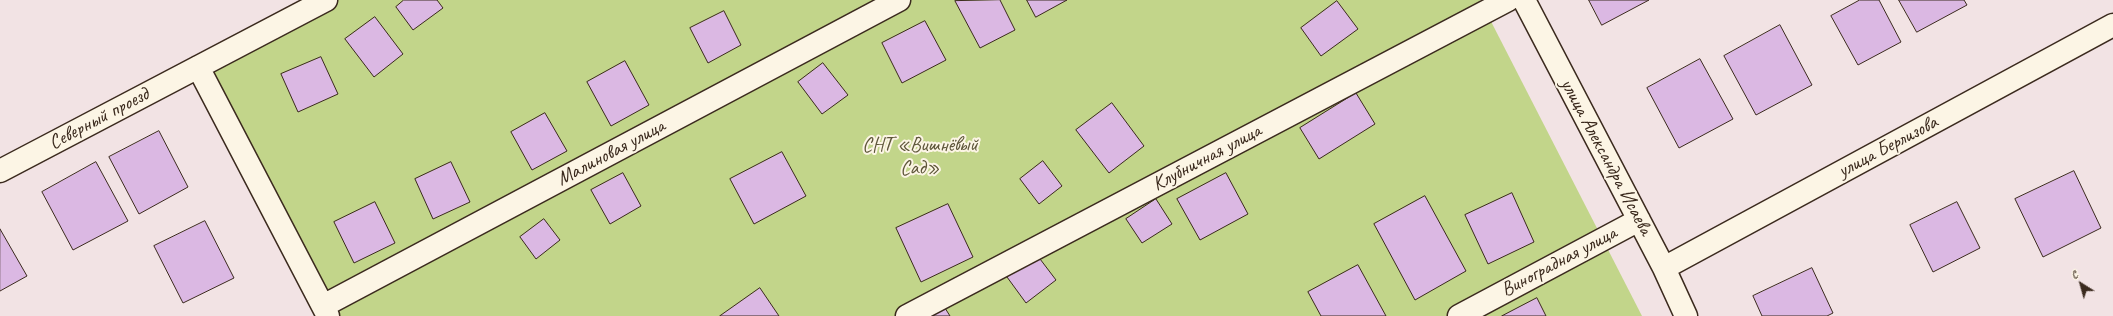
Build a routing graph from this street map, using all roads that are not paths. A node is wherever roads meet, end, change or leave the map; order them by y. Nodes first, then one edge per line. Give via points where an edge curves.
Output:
1 (326, 0) edge
2 (899, 0) edge
3 (1508, 0) edge
4 (1524, 0) edge
5 (2113, 25) edge
6 (198, 67) junction
7 (0, 171) edge
8 (1638, 220) junction
9 (1664, 268) junction
10 (326, 311) edge
11 (907, 316) edge
12 (1459, 316) edge
13 (1686, 316) edge

1 - 6 street, Северный проезд
2 - 10 street, Малиновая улица
3 - 11 street, Клубничная улица
4 - 8 street, улица Александра Исаева
5 - 9 street, улица Берлизова
6 - 7 street, Северный проезд
6 - 10 street
8 - 9 street, улица Александра Исаева
8 - 12 street, Виноградная улица
9 - 13 street, улица Александра Исаева

